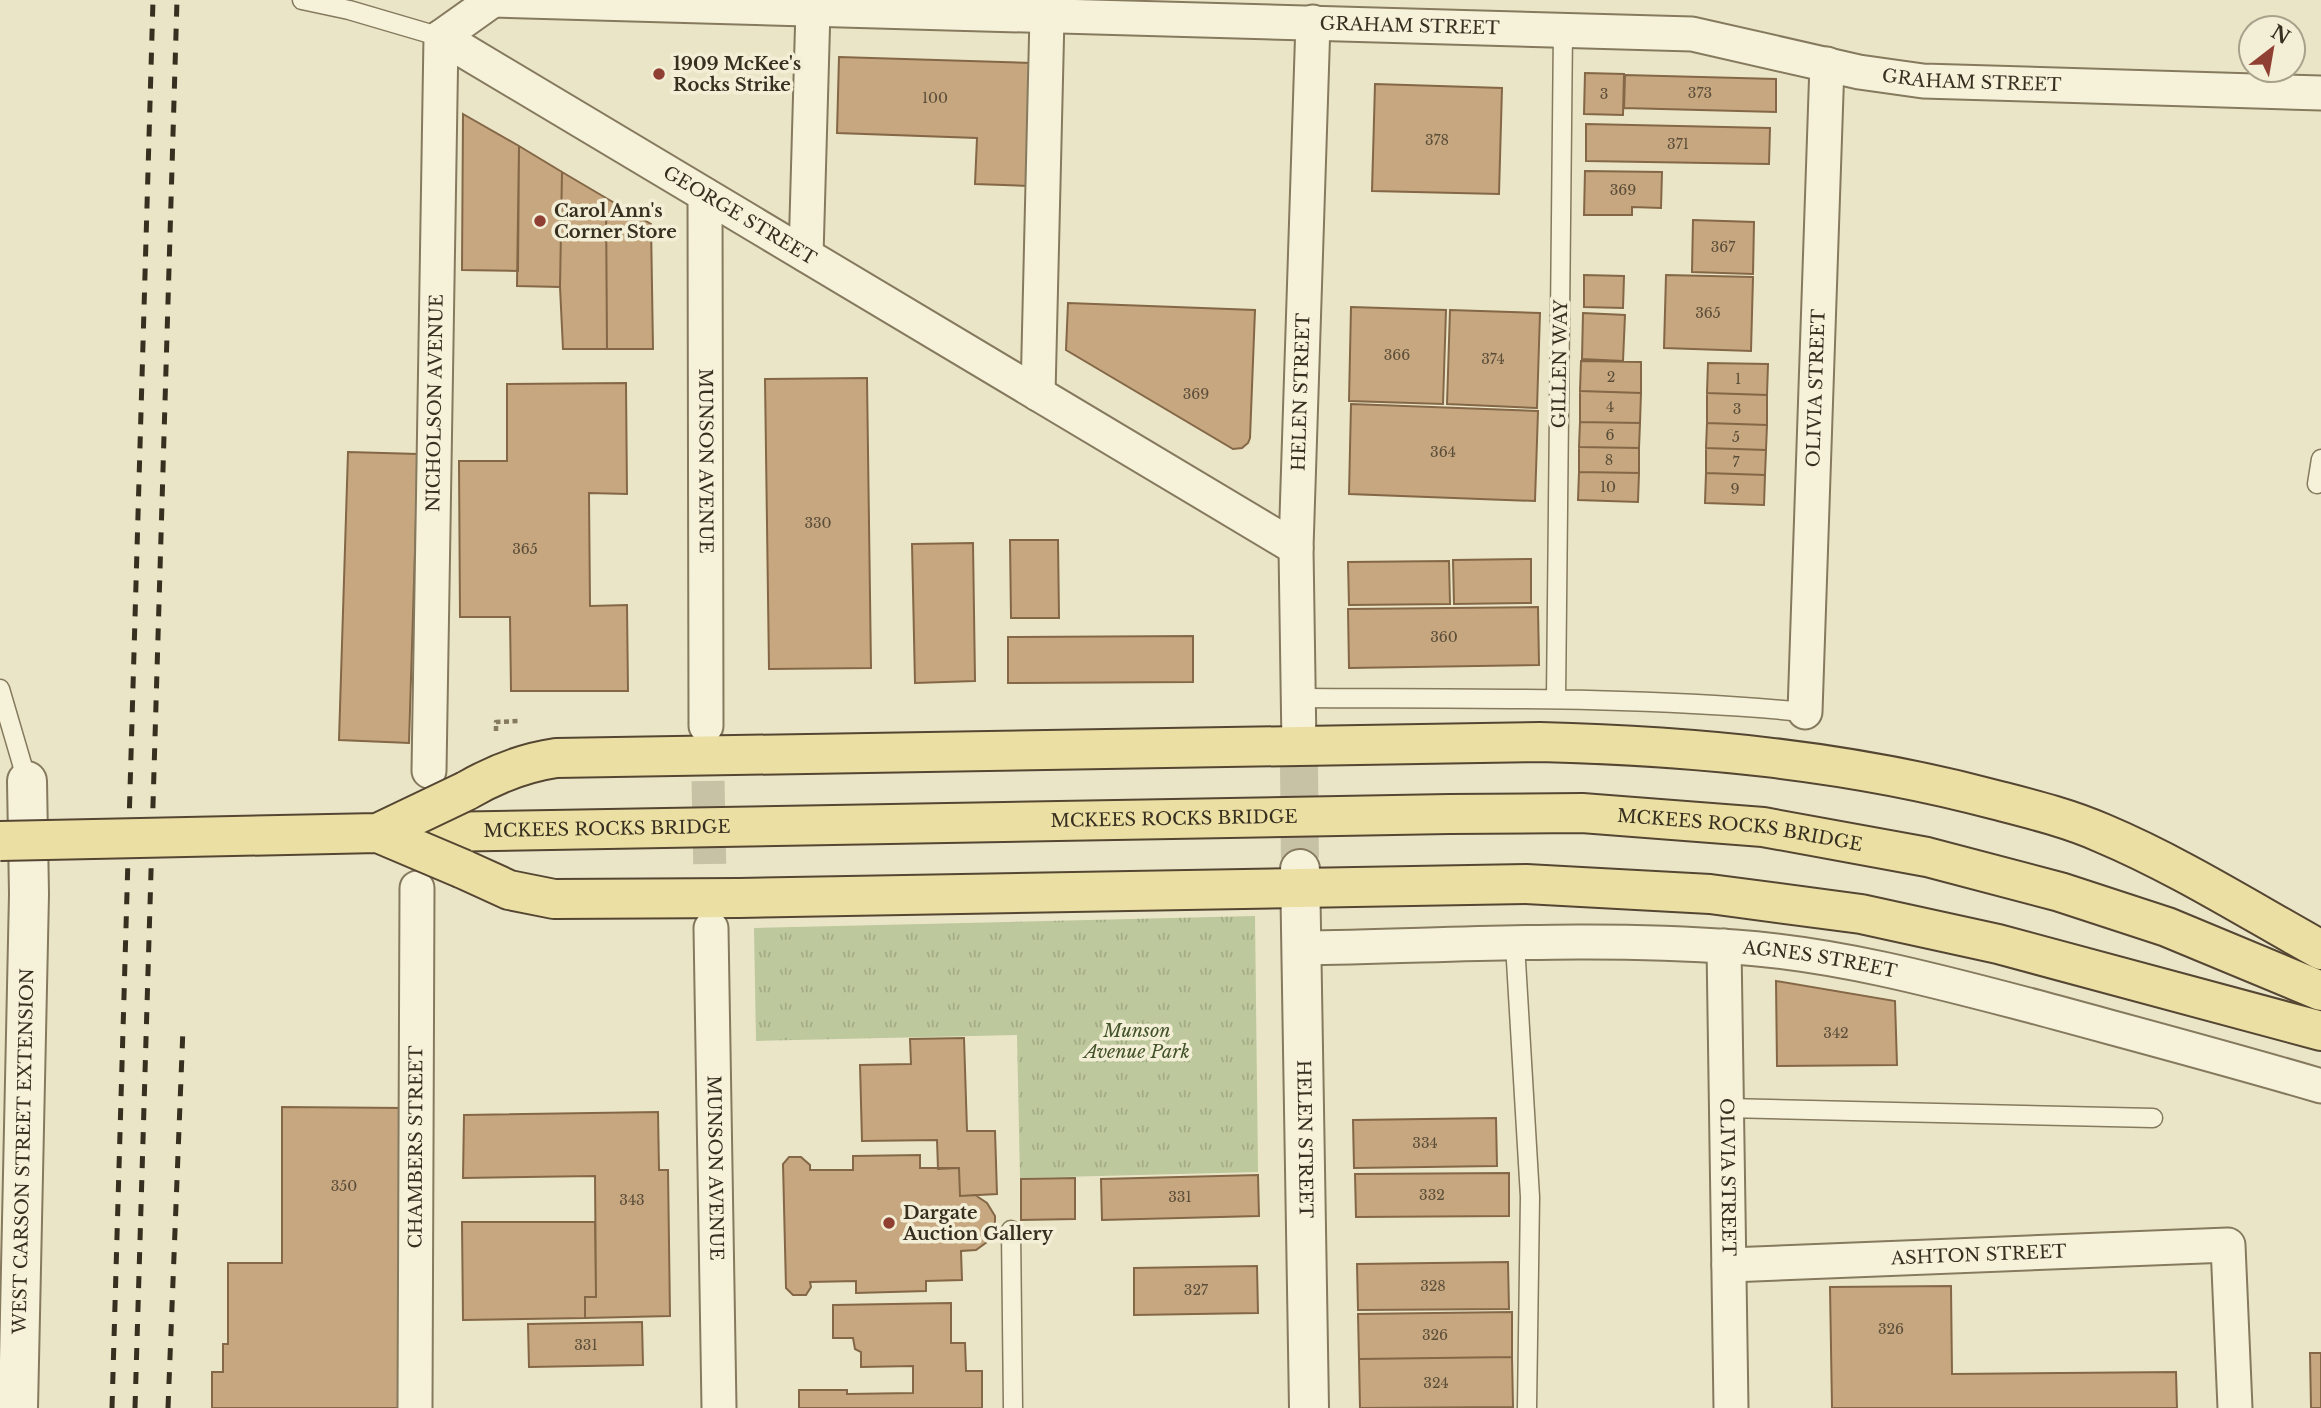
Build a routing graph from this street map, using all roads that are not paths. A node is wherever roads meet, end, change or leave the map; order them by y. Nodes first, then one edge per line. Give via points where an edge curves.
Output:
1 (302, 0) edge
2 (493, 0) edge
3 (813, 9) junction
4 (1047, 16) junction
5 (1312, 23) junction
6 (1563, 30) junction
7 (441, 37) junction
8 (1827, 64) junction
9 (2321, 93) edge
10 (705, 195) junction
11 (806, 255) junction
12 (1038, 394) junction
13 (2321, 459) edge
14 (2317, 484) dead end
15 (1296, 548) junction
16 (0, 690) edge
17 (1299, 698) junction
18 (1556, 699) junction
19 (1805, 712) joint
20 (706, 726) tunnel mouth
21 (1299, 754) junction
22 (429, 771) dead end
23 (27, 781) joint
24 (389, 833) junction
25 (0, 841) edge
26 (1300, 878) junction
27 (417, 888) dead end
28 (711, 928) tunnel mouth
29 (1515, 944) junction
30 (1724, 946) junction
31 (1301, 948) junction
32 (2321, 950) edge
33 (2321, 991) edge
34 (2321, 1031) edge
35 (2321, 1086) edge
36 (1726, 1108) junction
37 (2152, 1118) dead end
38 (1011, 1230) dead end
39 (1729, 1265) junction
40 (18, 1408) edge
41 (415, 1408) edge
42 (719, 1408) edge
43 (1013, 1408) edge
44 (1309, 1408) edge
45 (1527, 1408) edge
46 (1731, 1408) edge
47 (2235, 1408) edge

1 - 7 lane
2 - 3 street, GRAHAM STREET
2 - 7 street
3 - 4 street, GRAHAM STREET
3 - 11 street
4 - 5 street, GRAHAM STREET
4 - 12 street
5 - 6 street, GRAHAM STREET
5 - 15 street, HELEN STREET
6 - 8 street, GRAHAM STREET via 1692,34
6 - 18 lane, GILLEN WAY
7 - 10 street, GEORGE STREET
7 - 22 street, NICHOLSON AVENUE
8 - 9 street, GRAHAM STREET via 1923,81
8 - 19 street, OLIVIA STREET
10 - 11 street, GEORGE STREET
10 - 20 street, MUNSON AVENUE
11 - 12 street, GEORGE STREET
12 - 15 street, GEORGE STREET
13 - 14 lane
15 - 17 street, HELEN STREET
16 - 23 lane
17 - 18 lane
17 - 21 street, HELEN STREET
18 - 19 lane
21 - 24 main road, bridge via 556,758 503,771
21 - 32 main road via 1540,741 1630,744 1787,758 1903,778 2031,809 2100,832 2151,855
23 - 40 street, WEST CARSON STREET EXTENSION via 29,894
24 - 25 main road, MCKEES ROCKS BRIDGE, bridge
24 - 26 main road, bridge via 509,890 554,899 753,898
24 - 33 main road, MCKEES ROCKS BRIDGE via 1582,813 1762,827 1927,857 2060,892 2167,927
26 - 31 street, HELEN STREET
26 - 34 main road via 1710,894 1861,914 1998,944
27 - 41 street, CHAMBERS STREET
28 - 42 street, MUNSON AVENUE
29 - 30 street, AGNES STREET
29 - 31 street, AGNES STREET
29 - 45 lane via 1530,1197
30 - 35 street, AGNES STREET via 1872,967
30 - 36 street, OLIVIA STREET
31 - 44 street, HELEN STREET
36 - 37 lane
36 - 39 street, OLIVIA STREET
38 - 43 lane
39 - 46 street, OLIVIA STREET
39 - 47 street, ASHTON STREET via 2228,1245

